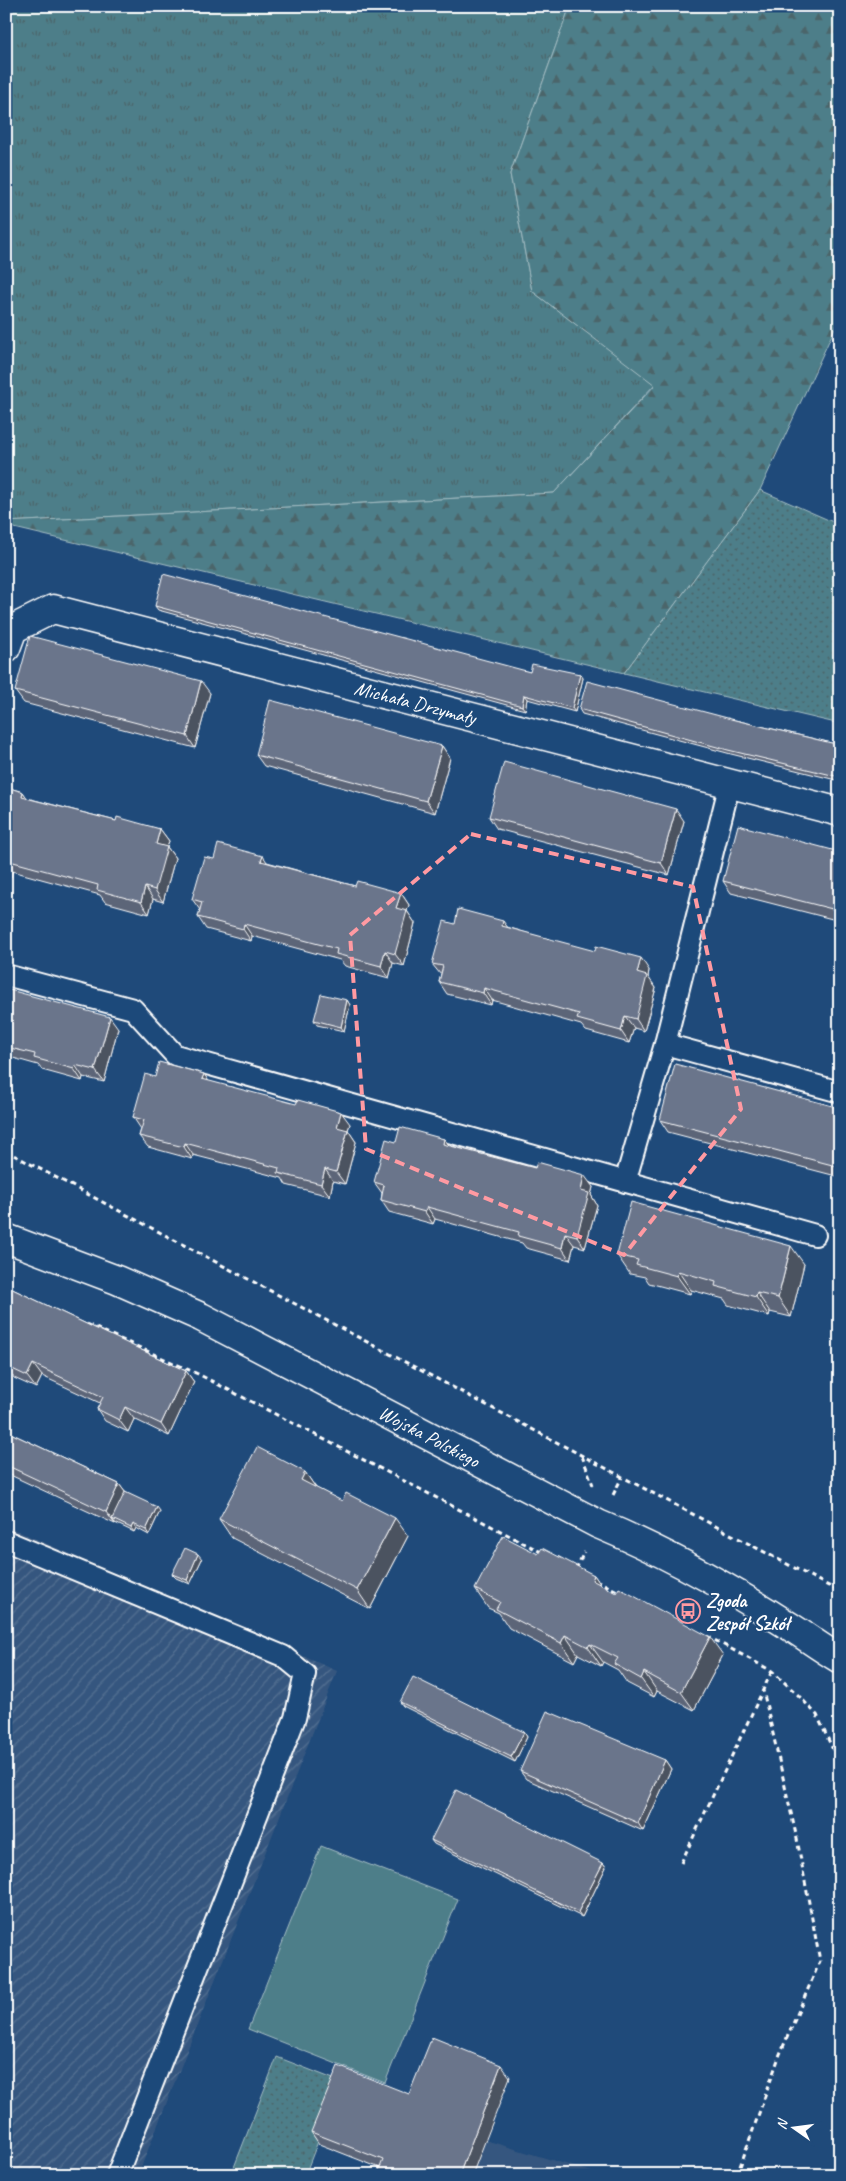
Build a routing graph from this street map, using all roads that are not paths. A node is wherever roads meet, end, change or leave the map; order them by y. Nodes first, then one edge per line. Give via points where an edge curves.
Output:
1 (6, 648) edge
2 (730, 783) junction
3 (840, 812) edge
4 (6, 975) edge
5 (665, 1044) junction
6 (840, 1092) edge
7 (625, 1182) junction
8 (815, 1235) dead end
9 (6, 1238) edge
10 (6, 1541) edge
11 (840, 1660) edge
12 (117, 2175) edge

1 - 2 street, Michała Drzymały via 13,629 54,609
2 - 3 street, Michała Drzymały
2 - 5 lane
4 - 7 lane via 132,1009 175,1055
5 - 6 lane
5 - 7 lane
7 - 8 lane
9 - 11 street, Wojska Polskiego via 117,1280 201,1317 598,1524 690,1568 785,1623
10 - 12 lane via 283,1656 305,1674 295,1718

